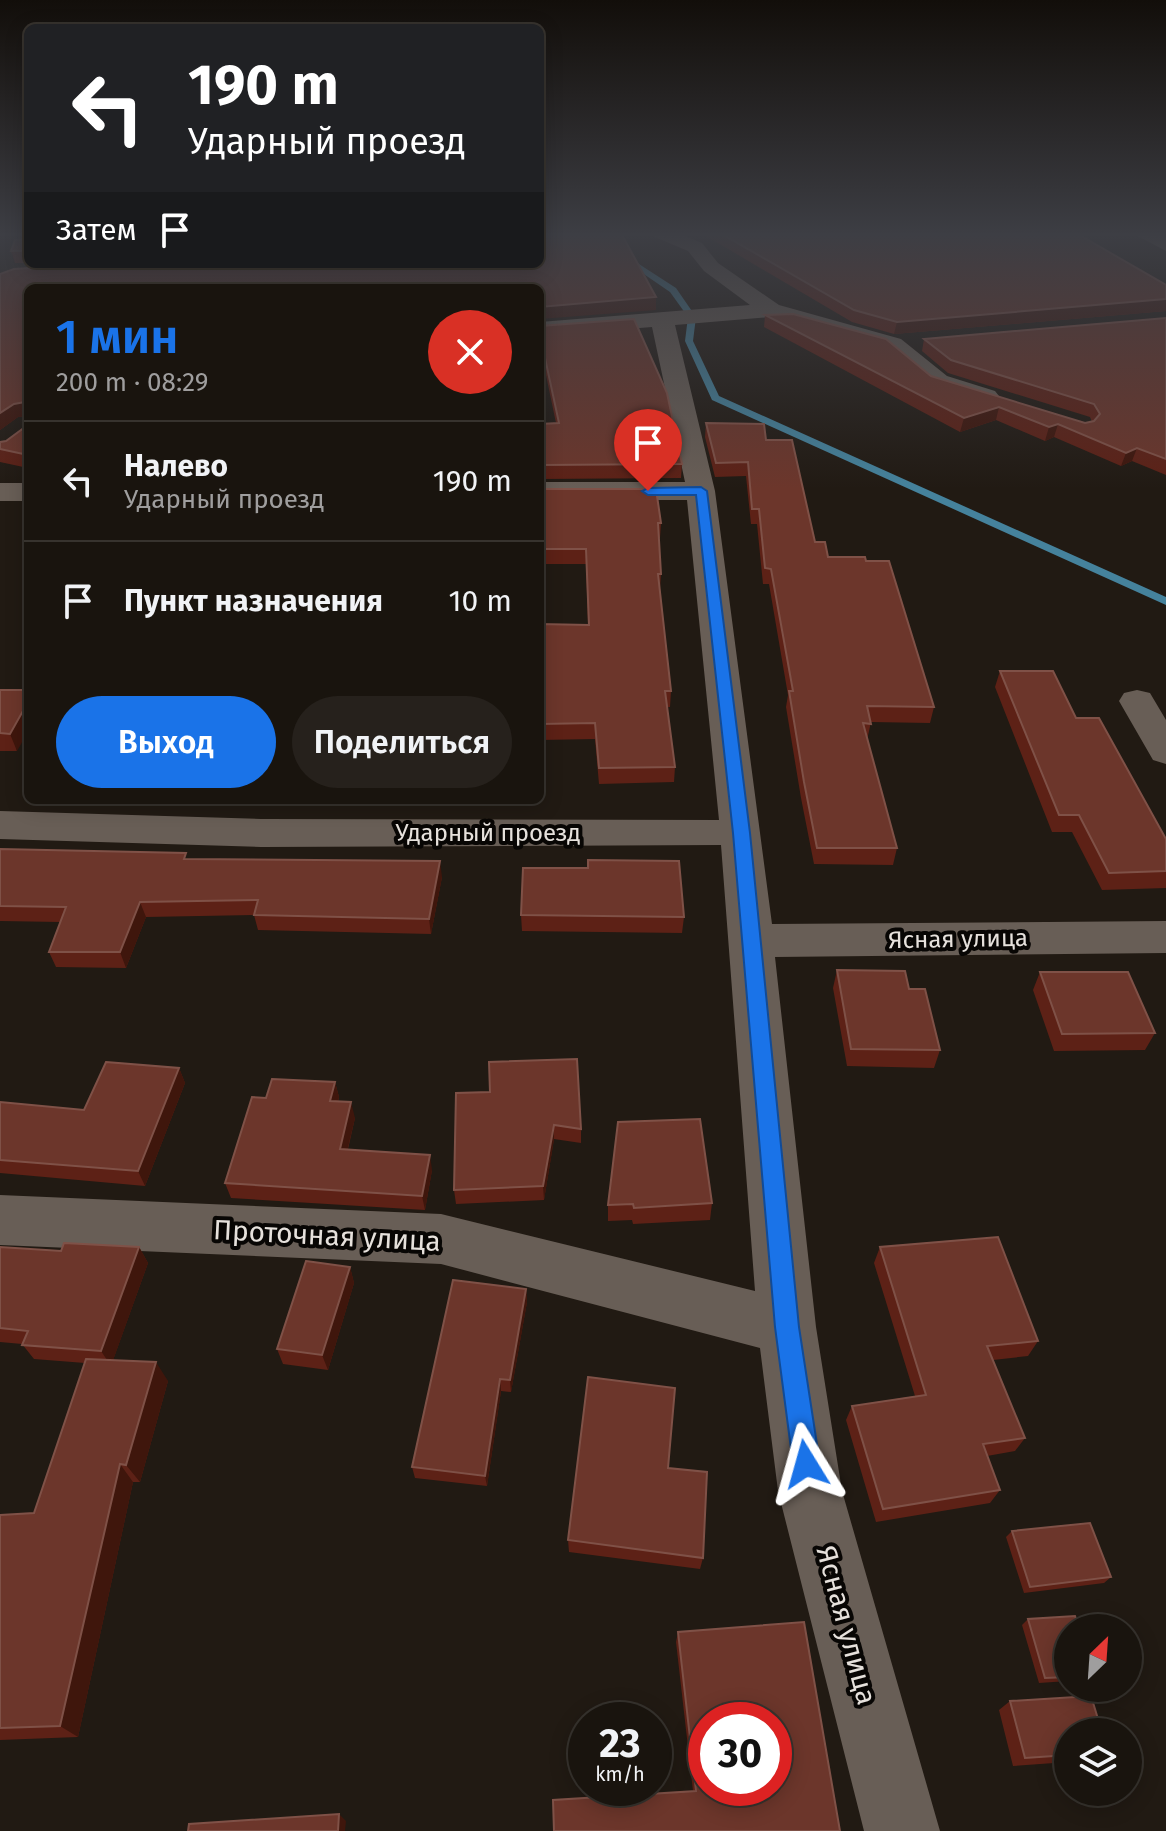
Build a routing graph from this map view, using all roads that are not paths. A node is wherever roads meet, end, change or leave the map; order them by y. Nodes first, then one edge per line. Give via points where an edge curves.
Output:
1 (669, 318) edge
2 (801, 318) edge
3 (662, 319) junction
4 (544, 329) edge
5 (923, 341) edge
6 (893, 344) junction
7 (1009, 403) edge
8 (544, 491) edge
9 (701, 491) junction
10 (0, 492) edge
11 (24, 492) edge
12 (1137, 701) dead end
13 (1166, 752) edge
14 (266, 816) edge
15 (0, 825) edge
16 (715, 833) dead end
17 (1166, 937) edge
18 (750, 941) junction
19 (0, 1220) edge
20 (787, 1327) junction
21 (902, 1831) edge

1 - 3 street
2 - 6 street
3 - 4 street
3 - 9 street, Ясная улица
5 - 6 street
6 - 7 street via 938,381
8 - 9 street
9 - 18 street, Ясная улица
10 - 11 street
12 - 13 street
14 - 15 street, Ударный проезд
14 - 16 street, Ударный проезд
17 - 18 street, Ясная улица
18 - 20 street, Ясная улица
19 - 20 street, Проточная улица via 441,1239
20 - 21 street, Ясная улица via 810,1491

